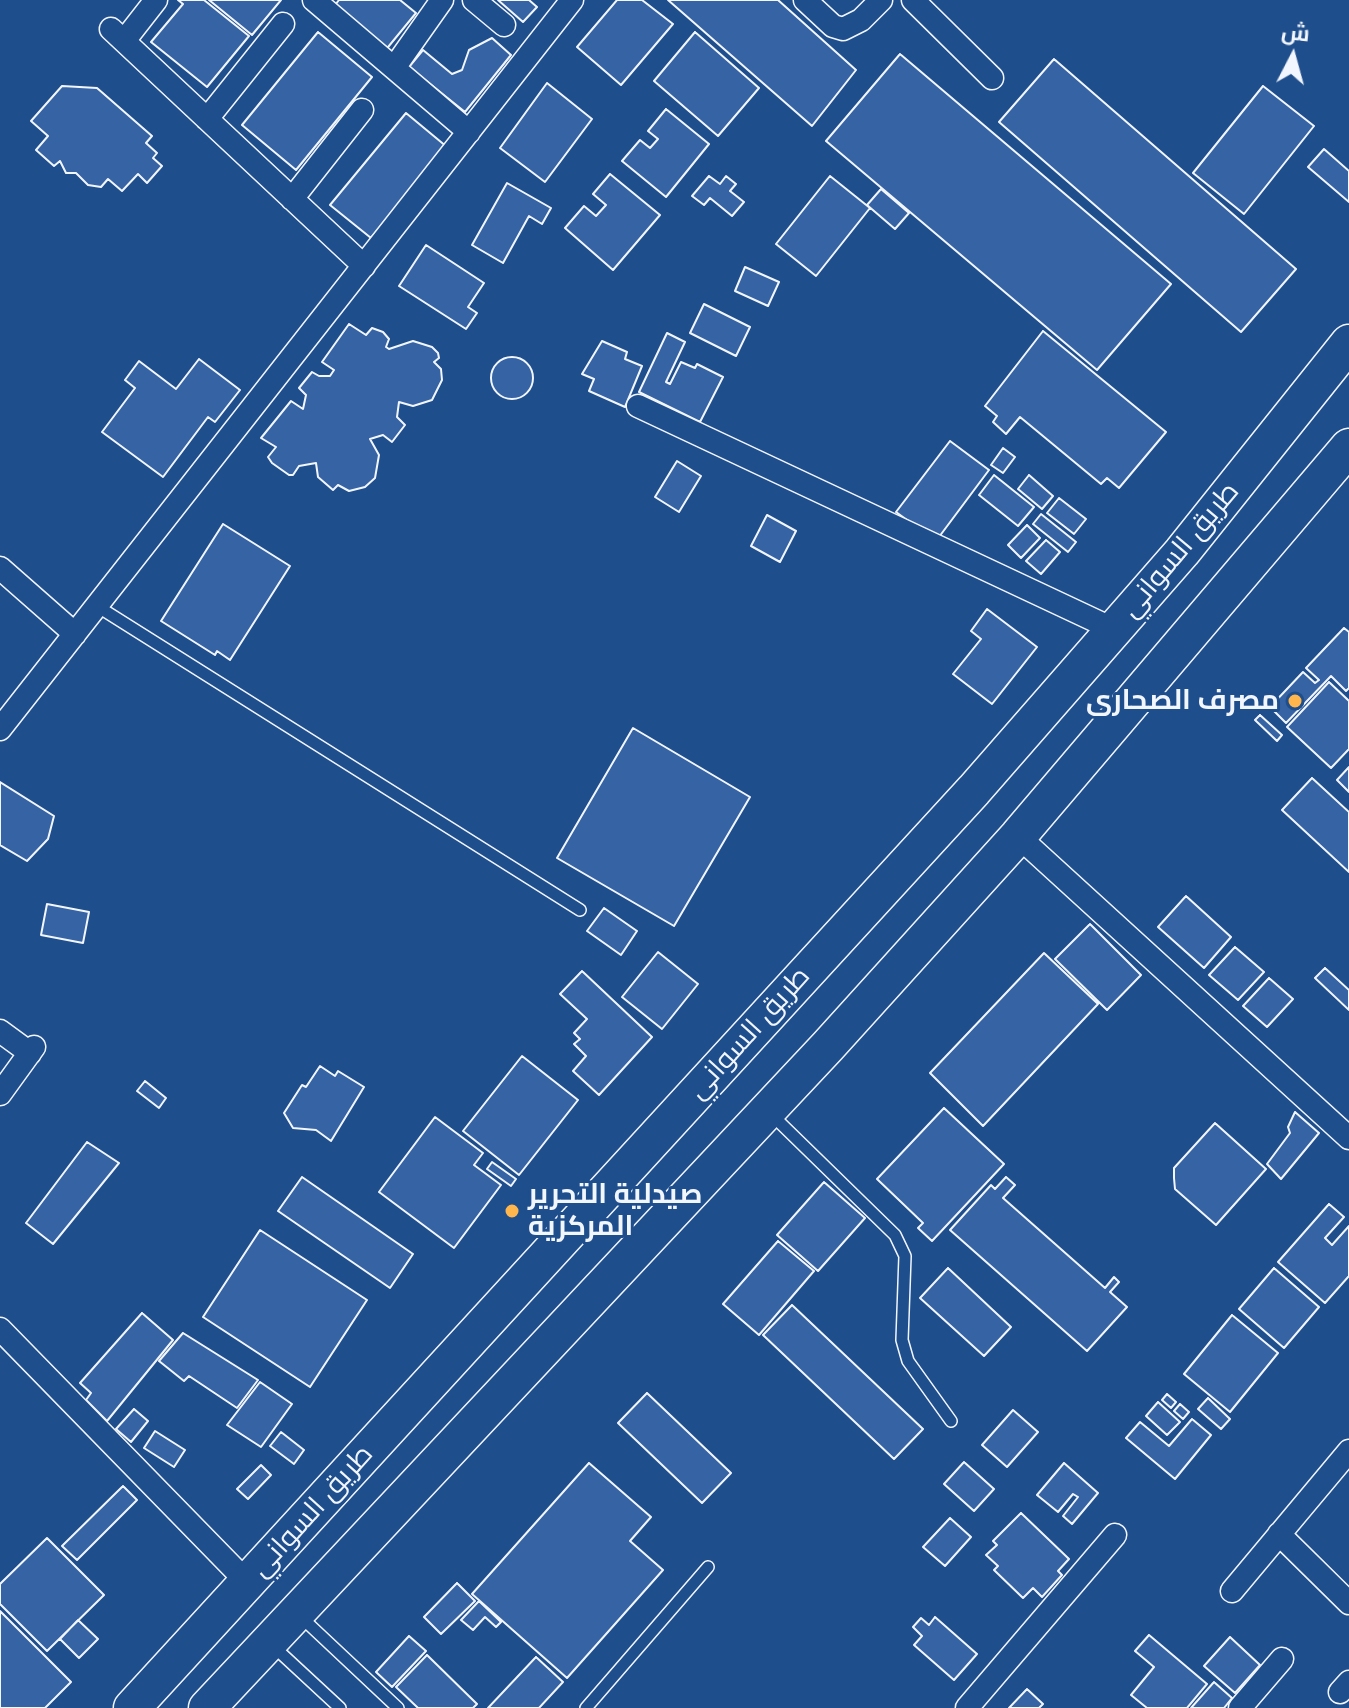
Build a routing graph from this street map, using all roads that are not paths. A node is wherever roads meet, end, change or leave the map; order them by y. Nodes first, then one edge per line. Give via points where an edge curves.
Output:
1 (156, 0) edge
2 (314, 0) edge
3 (442, 0) edge
4 (474, 0) edge
5 (572, 0) edge
6 (805, 0) edge
7 (881, 0) edge
8 (913, 0) edge
9 (283, 24) dead end
10 (504, 25) dead end
11 (394, 68) junction
12 (992, 78) dead end
13 (362, 110) dead end
14 (207, 119) junction
15 (469, 132) junction
16 (292, 199) junction
17 (364, 266) junction
18 (1349, 343) edge
19 (638, 406) dead end
20 (1349, 447) edge
21 (0, 568) edge
22 (97, 606) junction
23 (1113, 629) junction
24 (75, 634) junction
25 (0, 729) edge
26 (1018, 836) junction
27 (580, 910) dead end
28 (0, 1031) edge
29 (0, 1094) edge
30 (768, 1110) junction
31 (1349, 1138) edge
32 (0, 1329) edge
33 (951, 1421) dead end
34 (1349, 1451) edge
35 (1279, 1534) junction
36 (1115, 1535) dead end
37 (708, 1567) dead end
38 (247, 1582) junction
39 (1232, 1591) dead end
40 (1349, 1603) edge
41 (297, 1613) junction
42 (269, 1642) junction
43 (1282, 1659) dead end
44 (132, 1708) edge
45 (207, 1708) edge
46 (340, 1708) edge
47 (398, 1708) edge
48 (586, 1708) edge
49 (967, 1708) edge
50 (1240, 1708) edge

1 - 14 street via 117,35
2 - 11 street
3 - 11 street
4 - 10 street
5 - 15 street
6 - 7 street via 843,29
8 - 12 street
9 - 14 street
11 - 15 street
13 - 16 street
14 - 16 street
15 - 17 street
16 - 17 street
17 - 22 street
18 - 23 highway, طريق السواني via 1182,552
19 - 23 street
20 - 26 highway, طريق السواني
21 - 24 street
22 - 24 street
22 - 27 lane
23 - 38 highway, طريق السواني via 974,790
24 - 25 street
26 - 30 highway, طريق السواني
26 - 31 street
28 - 29 street via 32,1050
30 - 33 lane via 895,1235 905,1256 902,1340 908,1361
30 - 41 highway, طريق السواني
32 - 38 street
34 - 35 street
35 - 39 street
35 - 40 street
36 - 49 street
37 - 48 lane
38 - 44 highway, طريق السواني
41 - 42 highway, طريق السواني
41 - 47 lane
42 - 45 highway, طريق السواني
42 - 46 lane
43 - 50 street

